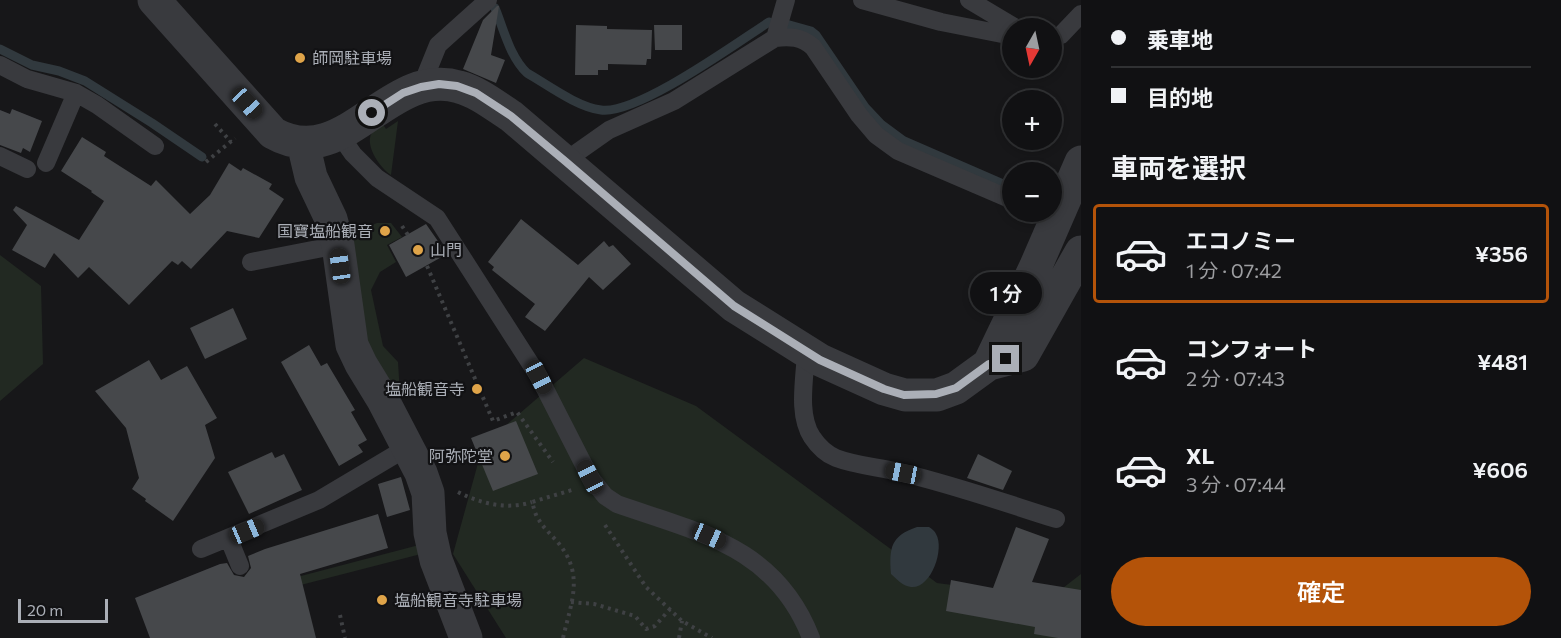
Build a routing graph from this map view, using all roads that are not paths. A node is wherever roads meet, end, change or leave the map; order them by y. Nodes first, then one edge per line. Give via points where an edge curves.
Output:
1 (154, 0) edge
2 (488, 0) edge
3 (786, 0) edge
4 (862, 0) edge
5 (969, 0) edge
6 (1081, 14) edge
7 (1002, 20) edge
8 (1002, 34) edge
9 (1062, 34) edge
10 (775, 38) junction
11 (0, 65) edge
12 (421, 87) junction
13 (76, 93) junction
14 (339, 134) junction
15 (303, 143) junction
16 (155, 146) dead end
17 (0, 156) edge
18 (565, 161) junction
19 (1081, 162) edge
20 (46, 163) dead end
21 (27, 169) dead end
22 (1002, 196) edge
23 (338, 245) junction
24 (1081, 252) edge
25 (251, 262) dead end
26 (806, 352) junction
27 (989, 364) junction
28 (408, 447) junction
29 (1056, 519) dead end
30 (229, 539) junction
31 (201, 549) dead end
32 (240, 566) dead end
33 (466, 638) edge
34 (811, 638) edge

1 - 15 street via 273,133 287,141
2 - 12 lane via 438,45
3 - 10 lane
4 - 8 lane
5 - 7 lane
6 - 9 lane
10 - 18 lane via 674,101 609,130
10 - 22 lane via 806,40 859,115 876,135 898,151
11 - 13 lane via 27,79
12 - 14 street via 403,93
12 - 18 street via 439,84 476,93
13 - 16 lane
13 - 20 lane
14 - 15 street
14 - 34 lane via 377,178 437,218 539,377 590,477 605,496 735,548 786,591
15 - 23 street via 311,177 331,219
17 - 21 lane
18 - 26 street via 734,306
19 - 27 street
23 - 25 lane
23 - 28 street via 352,345
24 - 27 street via 1023,355
26 - 27 street via 904,395 936,394 956,388
26 - 29 lane via 806,422 819,447 832,456
28 - 30 lane via 319,500
28 - 33 street via 428,493 436,560
30 - 31 lane
30 - 32 lane

